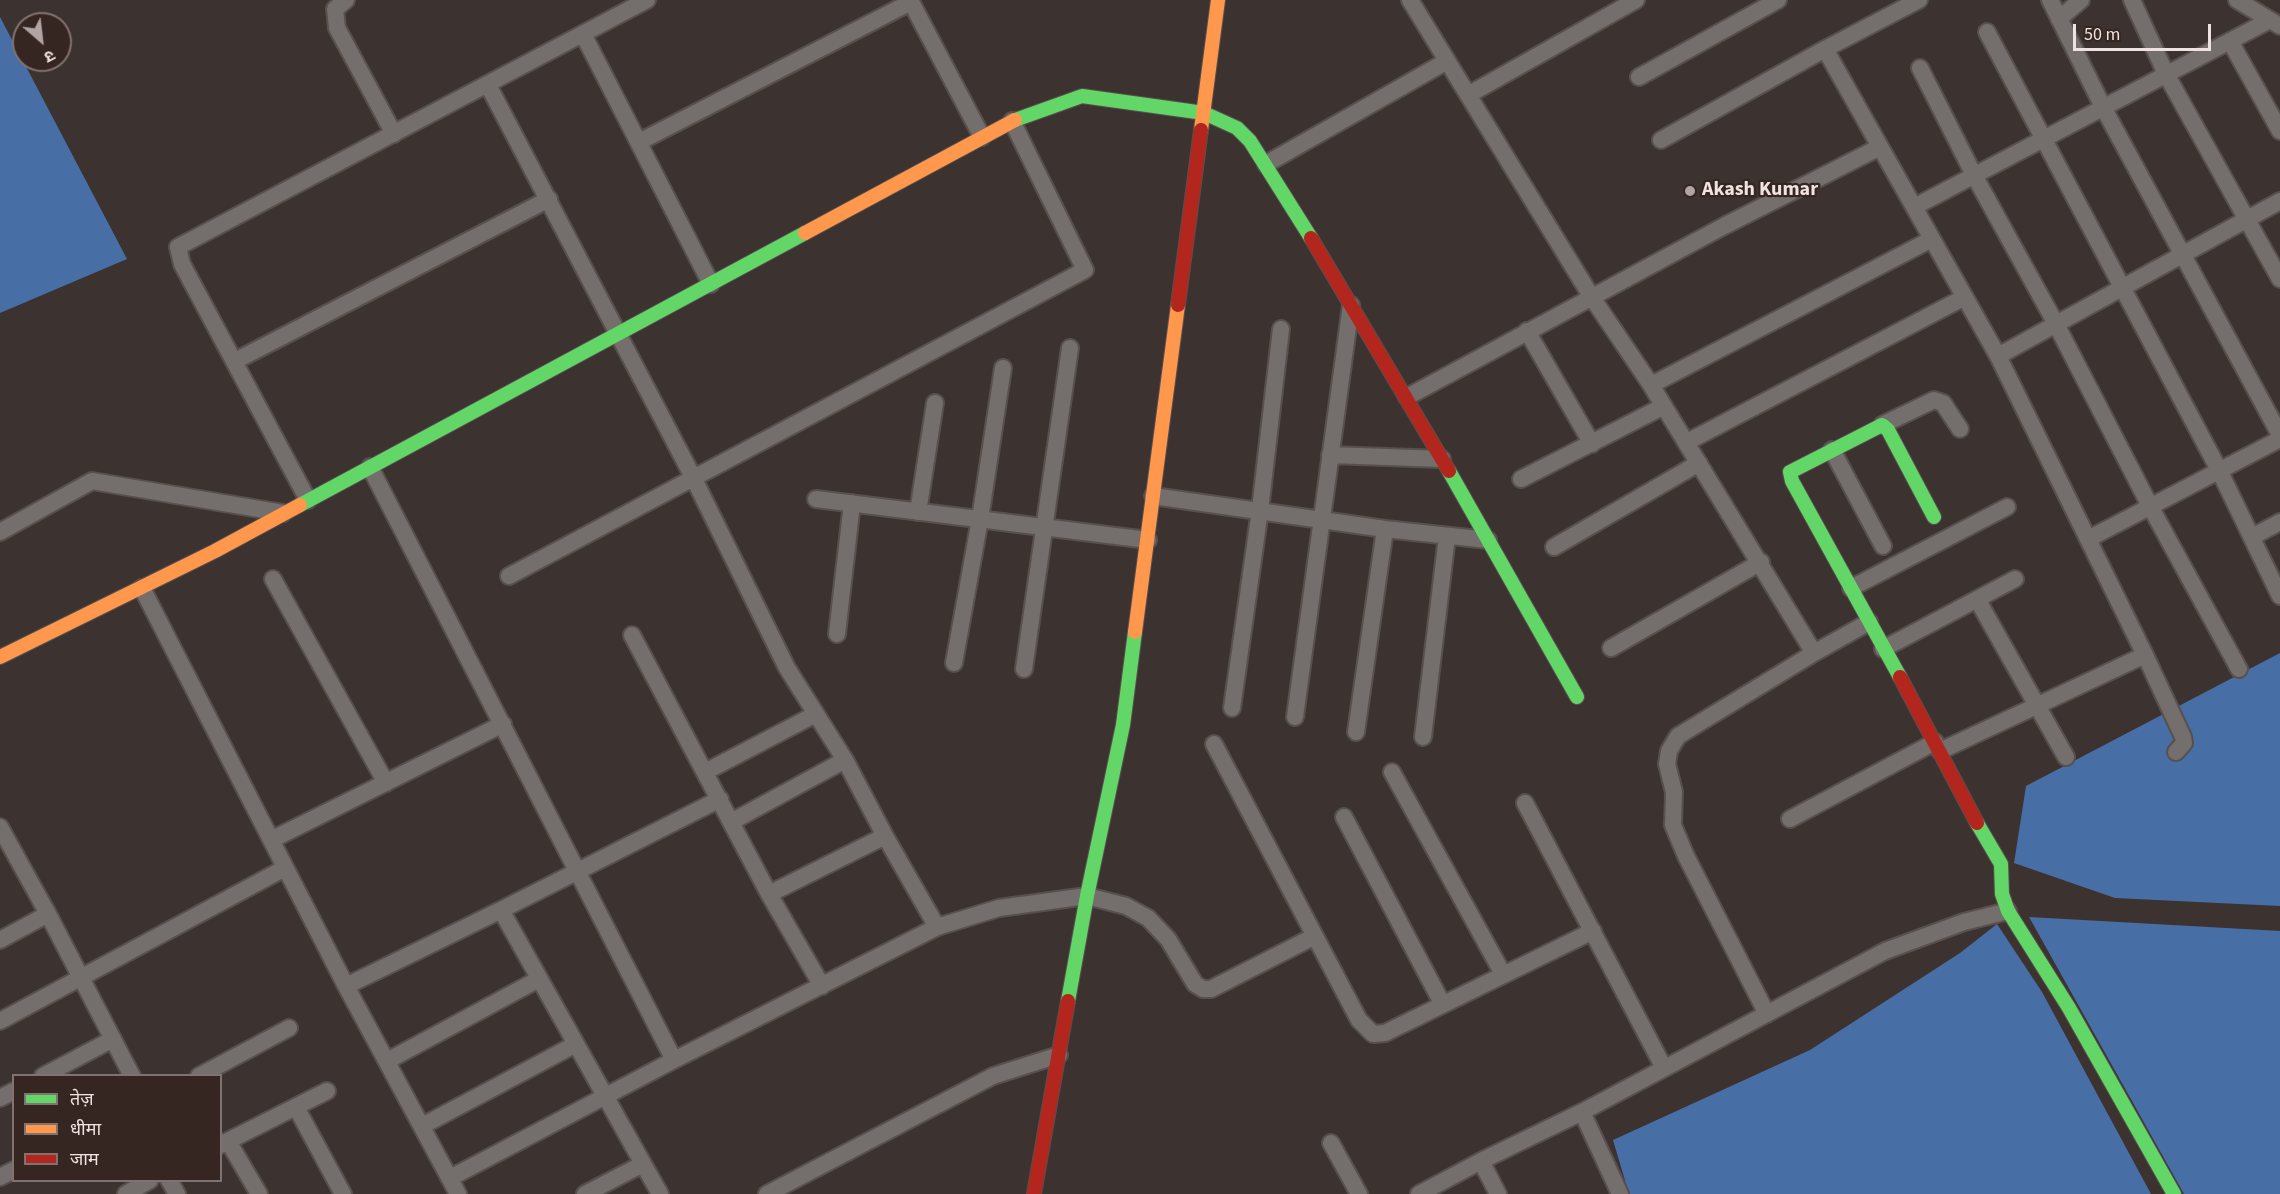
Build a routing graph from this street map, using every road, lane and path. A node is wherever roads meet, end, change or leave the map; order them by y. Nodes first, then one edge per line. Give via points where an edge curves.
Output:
1 (346, 0) edge
2 (647, 0) edge
3 (1218, 0) edge
4 (1410, 0) edge
5 (1636, 0) edge
6 (1778, 0) edge
7 (1919, 0) edge
8 (2050, 0) edge
9 (2081, 0) edge
10 (2132, 0) edge
11 (2237, 0) edge
12 (911, 1) edge
13 (2059, 19) junction
14 (2275, 23) edge
15 (1987, 32) dead end
16 (584, 34) junction
17 (2230, 41) junction
18 (1825, 49) junction
19 (1447, 61) junction
20 (1920, 68) dead end
21 (2166, 74) junction
22 (1639, 77) dead end
23 (488, 85) junction
24 (1468, 95) junction
25 (2103, 107) junction
26 (1204, 113) junction
27 (1012, 121) junction
28 (2280, 131) edge
29 (394, 134) junction
30 (982, 137) junction
31 (2043, 139) junction
32 (1661, 140) dead end
33 (639, 142) junction
34 (1880, 147) junction
35 (1266, 164) junction
36 (1974, 175) junction
37 (549, 199) junction
38 (2280, 201) edge
39 (1914, 207) junction
40 (2247, 219) junction
41 (1932, 239) junction
42 (2182, 254) junction
43 (2280, 279) edge
44 (711, 284) junction
45 (2122, 288) junction
46 (1591, 297) junction
47 (1965, 297) junction
48 (1351, 306) junction
49 (2056, 324) junction
50 (1281, 328) dead end
51 (1527, 331) junction
52 (619, 334) junction
53 (1070, 348) dead end
54 (1998, 356) junction
55 (235, 361) junction
56 (1003, 368) dead end
57 (1651, 385) junction
58 (1407, 397) junction
59 (935, 403) dead end
60 (1664, 406) junction
61 (1882, 425) junction
62 (1960, 429) dead end
63 (2280, 437) edge
64 (1687, 442) junction
65 (1592, 444) junction
66 (1832, 450) junction
67 (1330, 455) junction
68 (1442, 459) junction
69 (1699, 463) junction
70 (370, 467) junction
71 (2219, 470) junction
72 (694, 479) junction
73 (1521, 479) dead end
74 (1154, 496) junction
75 (816, 499) dead end
76 (308, 500) junction
77 (852, 504) junction
78 (2150, 506) junction
79 (2007, 507) dead end
80 (1260, 510) junction
81 (918, 512) junction
82 (283, 513) junction
83 (1934, 517) dead end
84 (980, 519) junction
85 (1322, 519) junction
86 (2280, 522) edge
87 (1043, 527) junction
88 (1385, 529) junction
89 (0, 532) edge
90 (1448, 536) junction
91 (2252, 537) junction
92 (2088, 539) junction
93 (1148, 540) junction
94 (1488, 540) junction
95 (1883, 546) dead end
96 (1554, 547) dead end
97 (1761, 562) junction
98 (509, 576) dead end
99 (273, 579) dead end
100 (2015, 579) dead end
101 (142, 588) junction
102 (1851, 588) junction
103 (2280, 594) edge
104 (1977, 599) junction
105 (1869, 622) junction
106 (837, 634) dead end
107 (632, 635) dead end
108 (1611, 648) dead end
109 (1883, 649) junction
110 (1814, 652) junction
111 (2145, 655) junction
112 (0, 657) edge
113 (954, 663) dead end
114 (1024, 669) dead end
115 (2239, 669) dead end
116 (1577, 697) dead end
117 (2036, 705) junction
118 (1232, 708) dead end
119 (816, 714) junction
120 (1295, 717) dead end
121 (503, 724) junction
122 (1356, 732) dead end
123 (1423, 737) dead end
124 (1214, 744) dead end
125 (1938, 746) junction
126 (2176, 752) dead end
127 (2066, 758) dead end
128 (845, 760) junction
129 (705, 772) junction
130 (1392, 772) dead end
131 (386, 783) junction
132 (720, 799) junction
133 (1525, 803) dead end
134 (1344, 816) dead end
135 (1790, 819) dead end
136 (731, 822) junction
137 (0, 828) edge
138 (885, 836) junction
139 (270, 840) junction
140 (285, 868) junction
141 (578, 871) junction
142 (769, 894) junction
143 (1088, 896) junction
144 (501, 910) junction
145 (2008, 911) junction
146 (48, 914) junction
147 (938, 927) junction
148 (1593, 931) junction
149 (1315, 936) junction
150 (0, 940) edge
151 (1503, 974) junction
152 (80, 977) junction
153 (539, 979) junction
154 (346, 986) junction
155 (822, 986) junction
156 (1442, 1004) junction
157 (1767, 1014) junction
158 (0, 1021) edge
159 (289, 1028) dead end
160 (113, 1039) junction
161 (576, 1044) junction
162 (1059, 1055) junction
163 (674, 1060) junction
164 (387, 1061) junction
165 (1664, 1068) junction
166 (47, 1074) edge
167 (131, 1074) edge
168 (203, 1074) edge
169 (327, 1091) dead end
170 (604, 1096) junction
171 (296, 1107) junction
172 (1582, 1112) junction
173 (422, 1126) junction
174 (224, 1143) edge
175 (1331, 1143) dead end
176 (1481, 1161) junction
177 (643, 1164) junction
178 (450, 1178) junction
179 (147, 1182) edge
180 (126, 1194) edge
181 (259, 1194) edge
182 (343, 1194) edge
183 (458, 1194) edge
184 (585, 1194) edge
185 (660, 1194) edge
186 (767, 1194) edge
187 (1034, 1194) edge
188 (1359, 1194) edge
189 (1419, 1194) edge
190 (1498, 1194) edge
191 (1620, 1194) edge
192 (2174, 1194) edge

1 - 29 street via 335,9 337,28
2 - 16 street
3 - 26 street
4 - 19 street
5 - 24 street
6 - 22 street
7 - 18 street
8 - 13 street
9 - 13 street
10 - 21 street
11 - 14 street
12 - 30 street
12 - 33 street
13 - 25 street
14 - 17 street
15 - 31 street
16 - 23 street
16 - 33 street
17 - 21 street
17 - 28 street
18 - 32 street
18 - 34 street
19 - 24 street
19 - 35 street
20 - 36 street
21 - 25 street
21 - 40 street
23 - 29 street
23 - 37 street
24 - 46 street
25 - 31 street
25 - 42 street
26 - 27 street via 1082,96
26 - 35 street via 1238,128
26 - 74 street
27 - 30 street
27 - 72 street via 1085,270
29 - 55 street via 178,248 182,264
30 - 44 street
31 - 36 street
31 - 45 street
33 - 44 street
34 - 39 street
34 - 46 street
35 - 48 street
36 - 39 street
36 - 49 street
37 - 52 street
37 - 55 street
38 - 40 street
39 - 41 street
40 - 42 street
40 - 43 street
41 - 47 street
41 - 57 street
42 - 45 street
42 - 63 street
44 - 52 street
45 - 49 street
45 - 71 street
46 - 51 street
46 - 57 street
47 - 54 street
47 - 64 street
48 - 58 street
48 - 67 street
49 - 54 street
49 - 78 street
50 - 80 street
51 - 58 street
51 - 65 street
52 - 70 street
52 - 72 street
53 - 87 street
54 - 92 street
55 - 76 street
56 - 84 street
57 - 60 street
58 - 68 street
59 - 81 street
60 - 64 street
60 - 65 street
61 - 62 street via 1934,400 1943,403
61 - 66 street
61 - 83 street
63 - 71 street
64 - 69 street
65 - 73 street
66 - 95 street
66 - 102 street via 1790,470 1790,474
67 - 68 street
67 - 85 street
68 - 94 street
69 - 96 street
69 - 97 street
70 - 76 street
70 - 121 street
71 - 78 street
71 - 91 street
72 - 98 street
72 - 119 street via 787,668
74 - 80 street
74 - 93 street
75 - 77 street
76 - 82 street
77 - 81 street
77 - 106 street
78 - 92 street
78 - 115 street
79 - 102 street
80 - 85 street
80 - 118 street
81 - 84 street
82 - 89 street via 92,481
82 - 101 street
84 - 87 street
84 - 113 street
85 - 88 street
85 - 120 street
86 - 91 street
87 - 93 street
87 - 114 street
88 - 90 street
88 - 122 street
90 - 94 street
90 - 123 street
91 - 103 street
92 - 111 street
93 - 143 street via 1123,725
94 - 116 street
97 - 108 street
97 - 110 street
99 - 131 street
100 - 104 street
101 - 112 street
101 - 139 street
102 - 105 street
104 - 109 street
104 - 117 street
105 - 109 street
105 - 110 street
107 - 129 street
109 - 125 street
110 - 157 street via 1678,736 1669,751 1673,825
111 - 117 street
111 - 126 street via 2183,737 2184,743
117 - 125 street
117 - 127 street
119 - 128 street
119 - 129 street
121 - 131 street
121 - 141 street
124 - 149 street
125 - 135 street
125 - 145 street via 2001,864 2002,894
128 - 136 street
128 - 138 street
129 - 132 street
130 - 151 street
131 - 139 street
132 - 136 street
132 - 141 street
133 - 148 street
134 - 156 street
136 - 142 street
137 - 146 street
138 - 142 street
138 - 147 street
139 - 140 street
140 - 152 street
140 - 154 street
141 - 144 street
141 - 163 street
142 - 155 street
143 - 147 street via 999,908
143 - 149 street via 1126,906 1148,918 1168,939 1195,984 1203,989 1211,989
143 - 162 street
144 - 153 street
144 - 154 street
145 - 157 street via 1885,951
145 - 192 street via 2069,1008
146 - 150 street
146 - 152 street
147 - 155 street
148 - 151 street
148 - 165 street
149 - 156 street via 1359,1020 1372,1034 1385,1033
151 - 156 street
152 - 158 street
152 - 160 street
153 - 161 street
153 - 164 street
154 - 164 street
155 - 163 street
157 - 165 street
159 - 168 street
160 - 166 street
160 - 167 street
161 - 170 street
161 - 173 street
162 - 186 street via 993,1076
162 - 187 street
163 - 170 street
164 - 173 street
165 - 172 street
169 - 171 street
170 - 177 street
170 - 178 street
171 - 174 street
171 - 182 street
172 - 176 street
172 - 191 street
173 - 178 street
174 - 181 street
175 - 188 street
176 - 189 street
176 - 190 street
177 - 184 street
177 - 185 street
178 - 183 street
179 - 180 street

